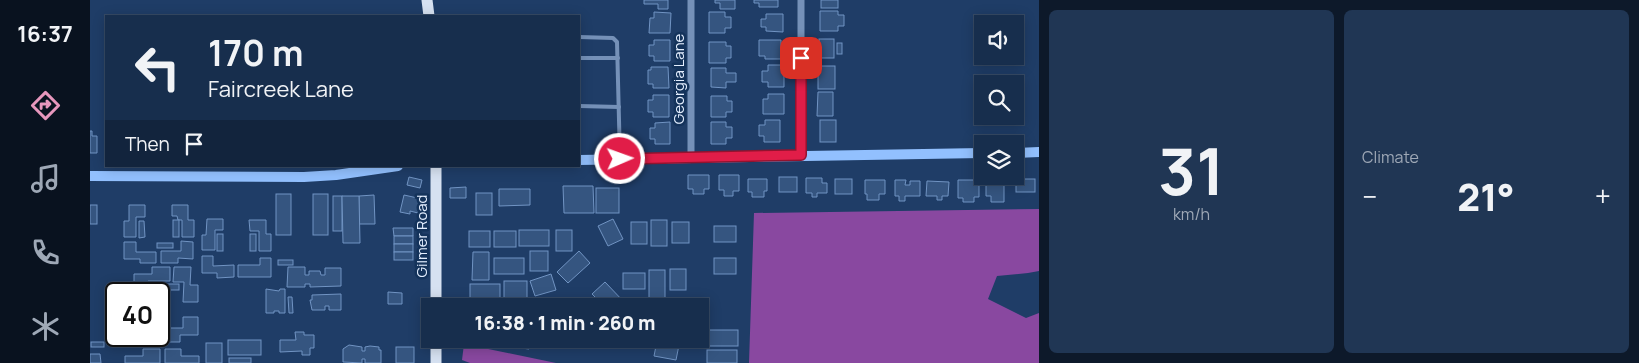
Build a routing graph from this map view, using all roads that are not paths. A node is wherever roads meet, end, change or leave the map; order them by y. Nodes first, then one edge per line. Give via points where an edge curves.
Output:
1 (426, 0) edge
2 (691, 0) edge
3 (801, 0) edge
4 (429, 15) edge
5 (580, 37) edge
6 (580, 58) edge
7 (618, 58) junction
8 (580, 106) edge
9 (619, 107) junction
10 (1039, 152) edge
11 (974, 153) edge
12 (1024, 153) edge
13 (801, 155) junction
14 (691, 157) junction
15 (620, 159) junction
16 (580, 160) edge
17 (391, 167) edge
18 (436, 167) edge
19 (90, 176) edge
20 (436, 298) edge
21 (436, 348) edge
22 (436, 363) edge

1 - 4 main road
2 - 14 street, Georgia Lane
3 - 13 street
5 - 7 lane via 613,38 617,42
6 - 7 lane
7 - 9 lane
8 - 9 lane
9 - 15 lane
10 - 12 street
11 - 13 street
13 - 14 street
14 - 15 street
15 - 16 street
17 - 19 street via 304,177
18 - 20 main road, Gilmer Road
21 - 22 main road

